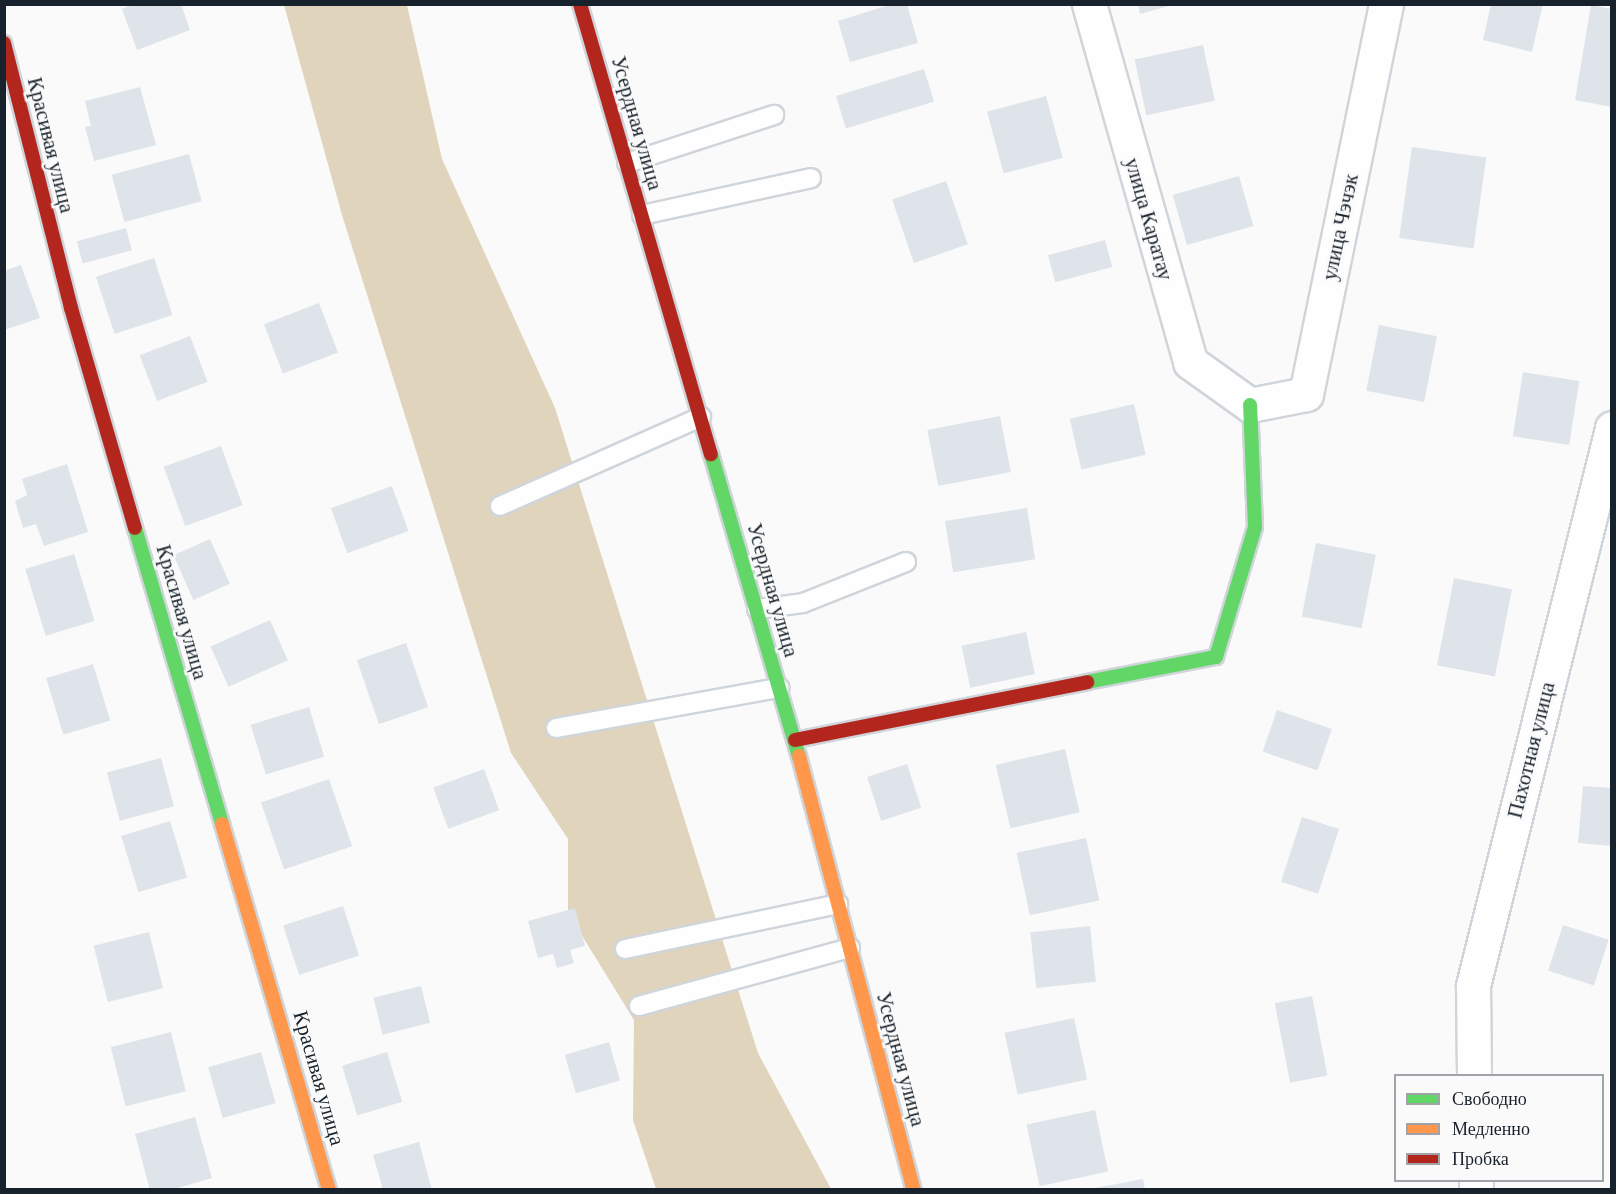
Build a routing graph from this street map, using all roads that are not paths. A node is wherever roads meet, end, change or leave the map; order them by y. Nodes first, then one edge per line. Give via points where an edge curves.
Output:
1 (580, 4) edge
2 (1089, 4) edge
3 (1386, 4) edge
4 (5, 50) edge
5 (774, 115) dead end
6 (627, 163) junction
7 (811, 178) dead end
8 (642, 215) junction
9 (1250, 405) junction
10 (701, 417) junction
11 (1611, 428) edge
12 (500, 506) dead end
13 (906, 562) dead end
14 (757, 609) junction
15 (779, 688) junction
16 (556, 728) dead end
17 (795, 740) junction
18 (838, 904) junction
19 (850, 948) junction
20 (625, 949) dead end
21 (639, 1006) dead end
22 (1474, 1074) edge
23 (329, 1190) edge
24 (914, 1190) edge

1 - 6 street, Усердная улица
2 - 9 street, улица Каратау via 1190,362
3 - 9 street, улица Чэчэк via 1306,394
4 - 23 street, Красивая улица via 71,308
5 - 6 lane
6 - 8 street, Усердная улица
7 - 8 lane
8 - 10 street, Усердная улица
9 - 17 street via 1255,527 1216,657
10 - 12 lane
10 - 14 street, Усердная улица
11 - 22 street, Пахотная улица via 1473,986
13 - 14 lane via 803,603
14 - 15 street, Усердная улица
15 - 16 lane
15 - 17 street, Усердная улица
17 - 18 street, Усердная улица
18 - 19 street, Усердная улица
18 - 20 lane
19 - 21 lane
19 - 24 street, Усердная улица

